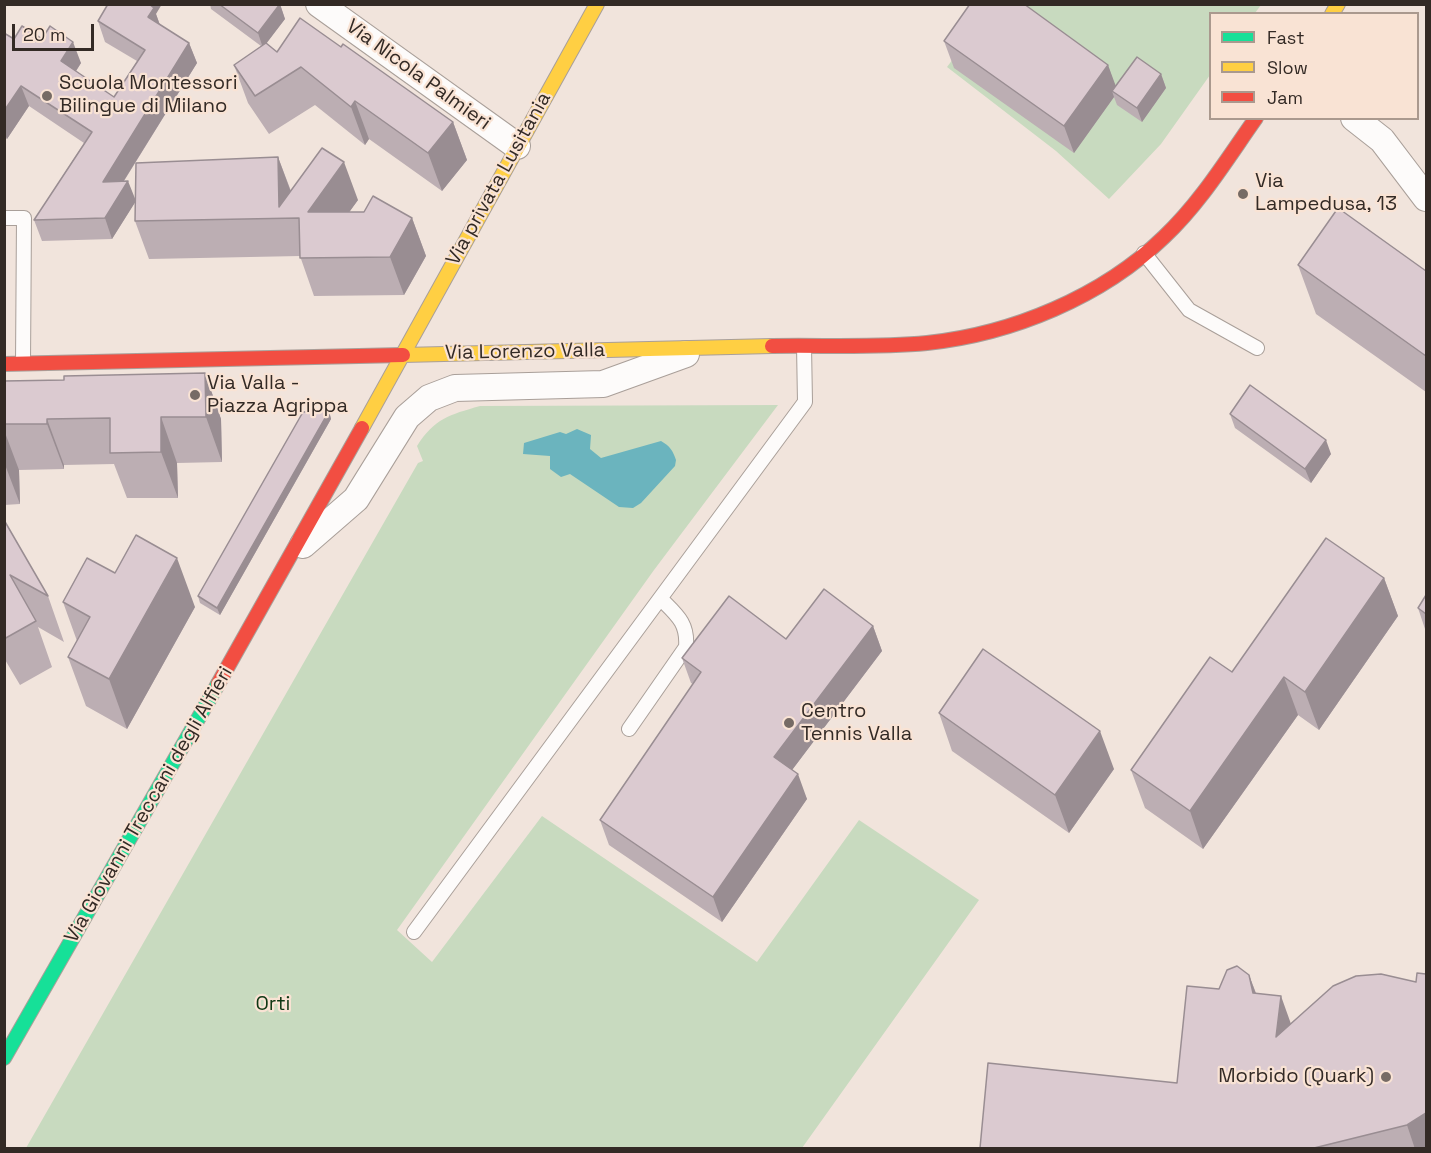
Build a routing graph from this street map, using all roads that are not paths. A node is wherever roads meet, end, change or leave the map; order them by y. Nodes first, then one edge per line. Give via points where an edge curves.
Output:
1 (319, 4) edge
2 (597, 4) edge
3 (1255, 120) edge
4 (1356, 120) edge
5 (517, 146) junction
6 (1426, 198) edge
7 (4, 218) edge
8 (1144, 253) junction
9 (804, 346) junction
10 (702, 348) junction
11 (1257, 348) dead end
12 (403, 355) junction
13 (23, 363) junction
14 (4, 364) edge
15 (293, 554) junction
16 (661, 599) junction
17 (629, 729) dead end
18 (414, 932) dead end
19 (4, 1058) edge

1 - 5 street, Via Nicola Palmieri
2 - 5 main road, Via privata Lusitania
3 - 8 main road, Via Lorenzo Valla via 1189,212
4 - 6 street via 1382,141
5 - 12 main road, Via privata Lusitania
7 - 13 lane via 24,218
8 - 9 main road, Via Lorenzo Valla via 1094,287 1041,315 994,332 945,342
8 - 11 lane via 1190,310
9 - 10 main road, Via Lorenzo Valla
9 - 16 lane via 805,402
10 - 12 main road, Via Lorenzo Valla
10 - 15 street, Via Giovanni Treccani degli Alfieri via 603,384 441,391 407,417 356,499
12 - 13 main road, Via Lorenzo Valla
12 - 15 main road, Via Giovanni Treccani degli Alfieri
13 - 14 main road, Via Lorenzo Valla
15 - 19 main road, Via Giovanni Treccani degli Alfieri
16 - 17 lane via 687,632 686,647
16 - 18 lane

